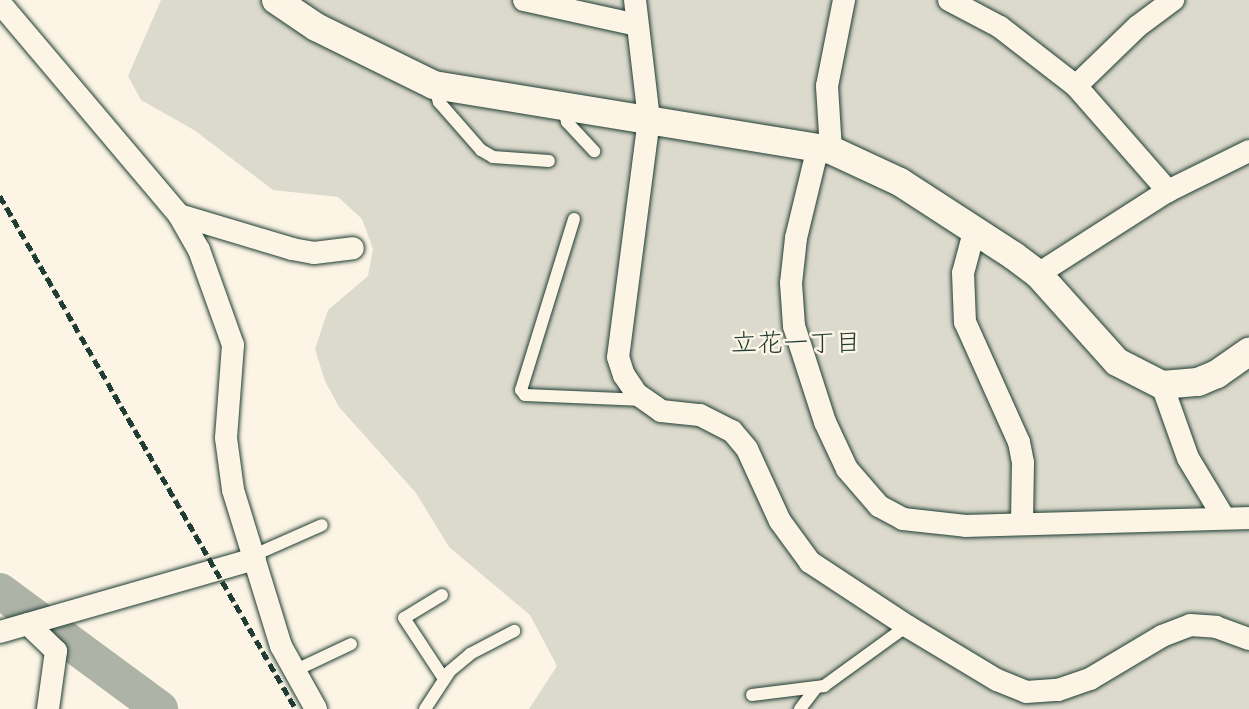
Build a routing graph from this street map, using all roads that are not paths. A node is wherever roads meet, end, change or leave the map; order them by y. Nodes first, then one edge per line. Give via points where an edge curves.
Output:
1 (276, 0) edge
2 (524, 0) edge
3 (635, 0) edge
4 (844, 0) edge
5 (949, 0) edge
6 (1173, 0) edge
7 (0, 3) edge
8 (637, 25) junction
9 (434, 85) junction
10 (1076, 86) junction
11 (564, 108) junction
12 (649, 119) junction
13 (824, 149) junction
14 (1249, 150) edge
15 (594, 151) dead end
16 (549, 161) dead end
17 (1168, 191) junction
18 (179, 215) junction
19 (574, 219) dead end
20 (974, 232) junction
21 (353, 248) dead end
22 (1038, 274) junction
23 (1249, 352) edge
24 (1162, 385) junction
25 (644, 399) junction
26 (1224, 518) junction
27 (1249, 518) edge
28 (1022, 524) junction
29 (322, 525) dead end
30 (255, 557) junction
31 (442, 595) dead end
32 (28, 624) junction
33 (907, 626) junction
34 (514, 631) dead end
35 (0, 632) edge
36 (1249, 639) edge
37 (351, 644) dead end
38 (294, 671) junction
39 (444, 679) junction
40 (815, 689) junction
41 (752, 695) dead end
42 (48, 709) edge
43 (316, 709) edge
44 (425, 709) edge
45 (800, 709) edge

1 - 9 street via 316,27
2 - 8 street
3 - 8 street
4 - 13 street via 827,86
5 - 10 street via 1000,27
6 - 10 street via 1138,26
7 - 18 street
8 - 12 street
9 - 11 street
9 - 16 lane via 439,102 481,150 493,157
10 - 17 street
11 - 12 street
11 - 15 lane via 567,122
12 - 13 street
12 - 25 street via 618,357 624,375
13 - 20 street via 900,182
13 - 28 street via 796,238 791,283 794,326 803,365 848,469 879,506 903,519 966,526
14 - 17 street
17 - 22 street
18 - 21 street via 314,254
18 - 30 street via 216,290 233,345 227,463
19 - 25 lane via 521,390 525,395
20 - 22 street
20 - 28 street via 963,273 965,322 1019,442 1023,463
22 - 24 street via 1117,362
23 - 24 street via 1217,375 1198,382
24 - 26 street via 1188,458
25 - 33 street via 661,411 700,415 732,431 747,449 780,521 810,562
26 - 27 street
26 - 28 street via 1125,524
29 - 30 lane
30 - 32 street
30 - 38 street via 281,646
31 - 39 lane via 404,618
32 - 35 street
32 - 42 street via 56,651
33 - 36 street via 997,680 1026,692 1058,690 1090,679 1162,636 1190,625 1216,627
33 - 40 lane
34 - 39 lane via 470,654
37 - 38 lane
38 - 43 street
39 - 44 lane
40 - 41 lane
40 - 45 lane

